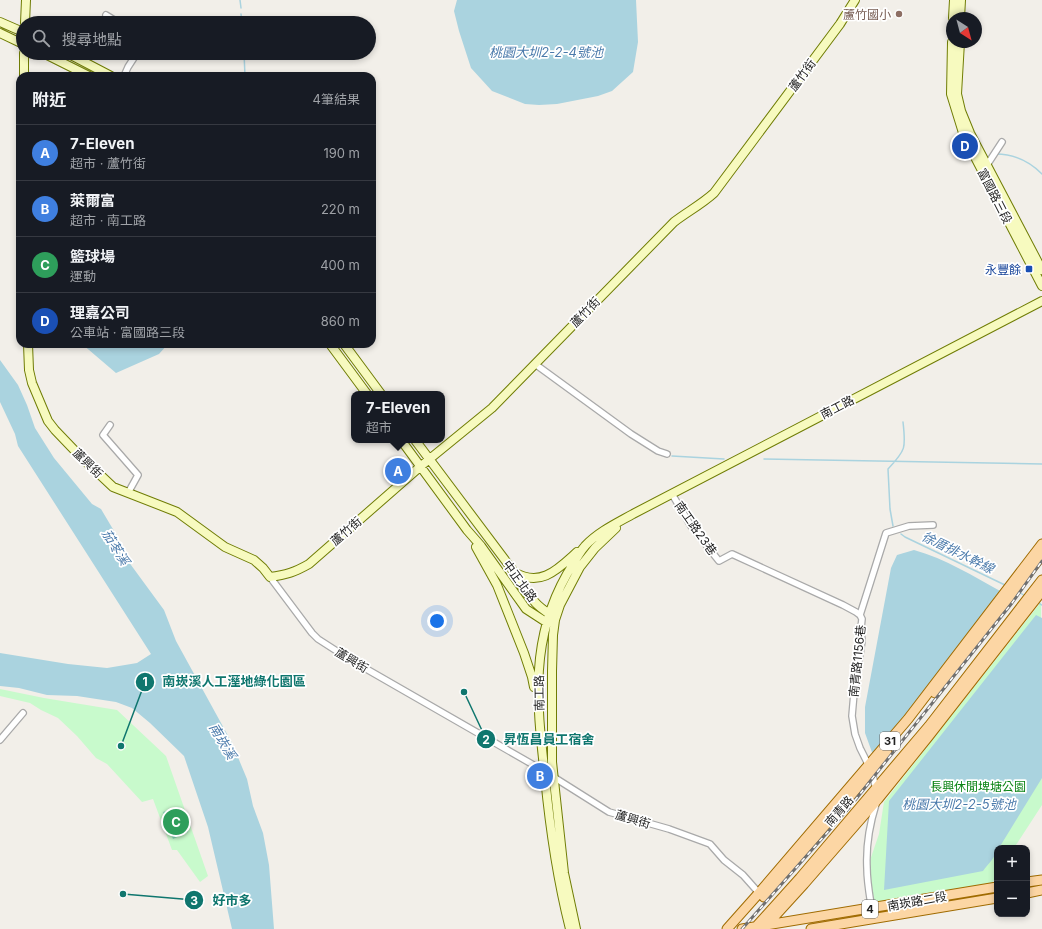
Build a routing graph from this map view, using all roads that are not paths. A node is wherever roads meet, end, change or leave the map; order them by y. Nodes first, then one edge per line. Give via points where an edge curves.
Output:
1 (26, 0) edge
2 (855, 0) edge
3 (954, 0) edge
4 (961, 0) edge
5 (953, 12) edge
6 (960, 12) edge
7 (106, 14) dead end
8 (25, 16) edge
9 (109, 16) edge
10 (0, 22) edge
11 (16, 29) edge
12 (0, 33) edge
13 (16, 41) edge
14 (953, 48) edge
15 (958, 48) edge
16 (955, 58) junction
17 (24, 60) edge
18 (57, 60) edge
19 (80, 60) edge
20 (132, 60) edge
21 (24, 72) edge
22 (81, 72) edge
23 (103, 72) edge
24 (126, 72) edge
25 (1002, 142) dead end
26 (984, 167) junction
27 (1042, 270) edge
28 (1042, 286) edge
29 (1042, 301) edge
30 (28, 348) edge
31 (333, 348) edge
32 (347, 348) edge
33 (535, 364) junction
34 (365, 391) edge
35 (379, 391) edge
36 (110, 425) dead end
37 (403, 443) edge
38 (417, 443) edge
39 (667, 454) dead end
40 (429, 459) junction
41 (421, 466) junction
42 (128, 493) junction
43 (672, 494) junction
44 (633, 514) junction
45 (933, 525) dead end
46 (467, 530) junction
47 (1042, 544) edge
48 (584, 546) junction
49 (1042, 551) edge
50 (1042, 556) edge
51 (719, 561) joint
52 (1029, 562) junction
53 (514, 572) junction
54 (270, 577) junction
55 (1042, 580) edge
56 (1042, 591) edge
57 (860, 615) junction
58 (550, 619) junction
59 (945, 670) junction
60 (938, 689) junction
61 (963, 692) junction
62 (538, 710) junction
63 (940, 711) junction
64 (23, 713) dead end
65 (0, 740) edge
66 (871, 768) junction
67 (544, 770) junction
68 (554, 776) junction
69 (876, 788) junction
70 (878, 798) junction
71 (1042, 880) edge
72 (1030, 882) edge
73 (994, 888) edge
74 (1042, 890) edge
75 (760, 892) junction
76 (1030, 892) edge
77 (994, 898) edge
78 (873, 913) junction
79 (760, 927) edge
80 (570, 929) edge
81 (576, 929) edge
82 (727, 929) edge
83 (735, 929) edge
84 (742, 929) edge
85 (811, 929) edge

1 - 8 street
2 - 33 street, 蘆竹街 via 840,24 714,193 704,203 674,222
3 - 5 street
4 - 6 street
7 - 9 street
10 - 11 street
12 - 13 street
14 - 16 street
15 - 16 street
16 - 26 street, 富國路三段 via 951,94 955,112 964,136
17 - 21 street
18 - 22 street
19 - 23 street
20 - 24 street
25 - 26 street
26 - 27 street, 富國路三段
26 - 28 street, 富國路三段
29 - 43 street, 南工路
30 - 42 street, 蘆興街 via 32,383 48,420 78,454 114,486
31 - 34 street
32 - 35 street
33 - 39 street via 631,434
33 - 40 street, 蘆竹街 via 492,408
36 - 42 street via 103,435 138,475
37 - 41 street, 中正北路
38 - 40 street, 中正北路
40 - 41 street, 蘆竹街
40 - 53 street, 中正北路
41 - 46 street, 中正北路
41 - 54 street, 蘆竹街 via 309,564 288,574
42 - 54 street, 蘆興街 via 178,512 225,547 254,560
43 - 44 street, 南工路
43 - 51 street, 南工路23巷 via 692,526
44 - 48 street, 南工路
44 - 58 street, 南工路 via 594,548
45 - 57 street via 909,526 886,533
46 - 58 street, 中正北路 via 526,609
46 - 62 street via 497,585 519,639 532,677
47 - 52 main road, 31
48 - 53 street via 546,576 531,578
48 - 58 street, 南工路 via 562,584
49 - 52 main road
50 - 60 main road, 南青路 / 31
51 - 57 street, 南青路1156巷 via 732,554
52 - 59 main road, 31
53 - 58 street, 中正北路 via 533,601
54 - 67 street, 蘆興街 via 318,639
55 - 63 main road, 南青路 / 31
56 - 61 main road, 31
57 - 66 street, 南青路1156巷 via 862,641 852,716 860,748
58 - 62 street, 南工路 via 539,661
58 - 68 street, 南工路
59 - 60 main road, 南青路
59 - 66 main road, 31
60 - 66 main road, 南青路 / 31
61 - 63 main road, 南青路
61 - 70 main road, 31
62 - 67 street, 南工路
63 - 69 main road, 南青路 / 31
64 - 65 street
66 - 69 street, 南青路1156巷
66 - 75 main road, 31
66 - 83 main road, 南青路 / 31 via 789,869
67 - 68 street, 蘆興街
67 - 80 street, 南工路 via 551,834
68 - 75 street, 蘆興街 via 609,812 710,844
68 - 81 street, 南工路 via 564,873
69 - 70 street, 南青路1156巷
69 - 79 main road, 南青路 / 31
70 - 78 street via 873,813 867,854
70 - 79 main road, 31 via 804,884
71 - 72 main road
73 - 78 main road, 南崁路二段 / 4
74 - 76 main road
75 - 82 main road, 31
77 - 78 main road, 南崁路二段 / 4
78 - 79 main road, 南崁路二段 / 4
78 - 85 main road, 南崁路二段 / 4
79 - 84 main road, 南崁路二段 / 4

